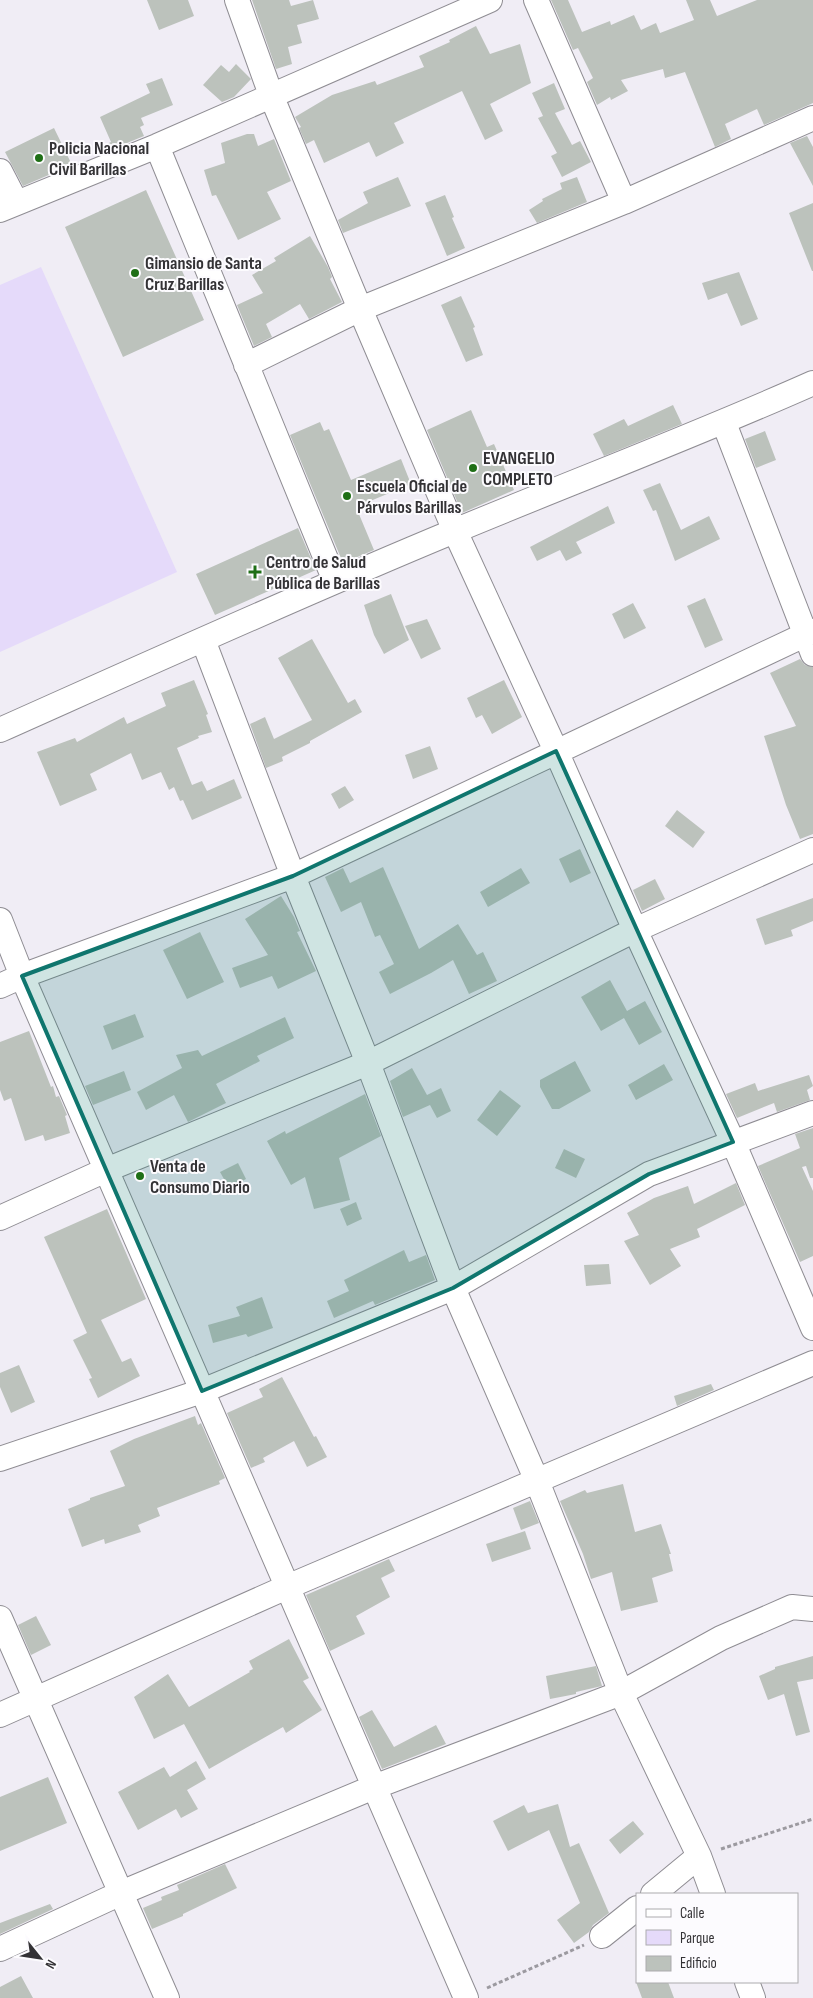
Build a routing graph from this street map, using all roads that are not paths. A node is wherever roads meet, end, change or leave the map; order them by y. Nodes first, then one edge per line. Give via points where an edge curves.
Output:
1 (237, 0) edge
2 (490, 0) edge
3 (536, 0) edge
4 (271, 95) junction
5 (813, 118) edge
6 (157, 146) junction
7 (0, 171) edge
8 (624, 202) junction
9 (8, 206) edge
10 (360, 309) junction
11 (246, 365) junction
12 (813, 383) edge
13 (724, 423) junction
14 (455, 530) junction
15 (335, 581) junction
16 (203, 640) junction
17 (810, 640) edge
18 (0, 730) edge
19 (556, 751) junction
20 (813, 850) edge
21 (293, 876) junction
22 (0, 920) edge
23 (635, 930) junction
24 (22, 976) junction
25 (0, 986) edge
26 (368, 1062) junction
27 (813, 1113) edge
28 (733, 1142) junction
29 (106, 1170) junction
30 (0, 1218) edge
31 (453, 1288) junction
32 (813, 1328) edge
33 (813, 1363) edge
34 (202, 1391) junction
35 (0, 1459) edge
36 (537, 1481) junction
37 (287, 1587) junction
38 (813, 1609) edge
39 (0, 1618) edge
40 (621, 1693) junction
41 (35, 1699) junction
42 (0, 1714) edge
43 (374, 1787) junction
44 (699, 1856) junction
45 (121, 1893) junction
46 (654, 1893) edge
47 (713, 1893) edge
48 (636, 1909) edge
49 (602, 1936) road end
50 (0, 1949) edge
51 (747, 1983) edge
52 (167, 1998) edge
53 (465, 1998) edge
54 (753, 1998) edge

1 - 4 street
2 - 4 street
3 - 8 street
4 - 6 street
4 - 10 street
5 - 8 street
6 - 9 street
6 - 11 street
7 - 9 street
8 - 10 street
10 - 11 street
10 - 14 street
11 - 15 street
12 - 13 street
13 - 14 street
13 - 17 street
14 - 15 street
14 - 19 street
15 - 16 street
16 - 18 street
16 - 21 street
17 - 19 street
19 - 21 street
19 - 23 street
20 - 23 street
21 - 24 street
21 - 26 street
22 - 24 street
23 - 26 street
23 - 28 street
24 - 25 street
24 - 29 street
26 - 29 street
26 - 31 street
27 - 28 street
28 - 31 street via 649,1174
28 - 32 street
29 - 30 street
29 - 34 street
31 - 34 street
31 - 36 street
33 - 36 street
34 - 35 street
34 - 37 street
36 - 37 street
36 - 40 street
37 - 41 street
37 - 43 street
38 - 40 street via 792,1607 721,1638
39 - 41 street
40 - 43 street
40 - 44 street
41 - 42 street
41 - 45 street
43 - 45 street
43 - 53 street
44 - 46 street
44 - 47 street
45 - 50 street
45 - 52 street
48 - 49 street
51 - 54 street

